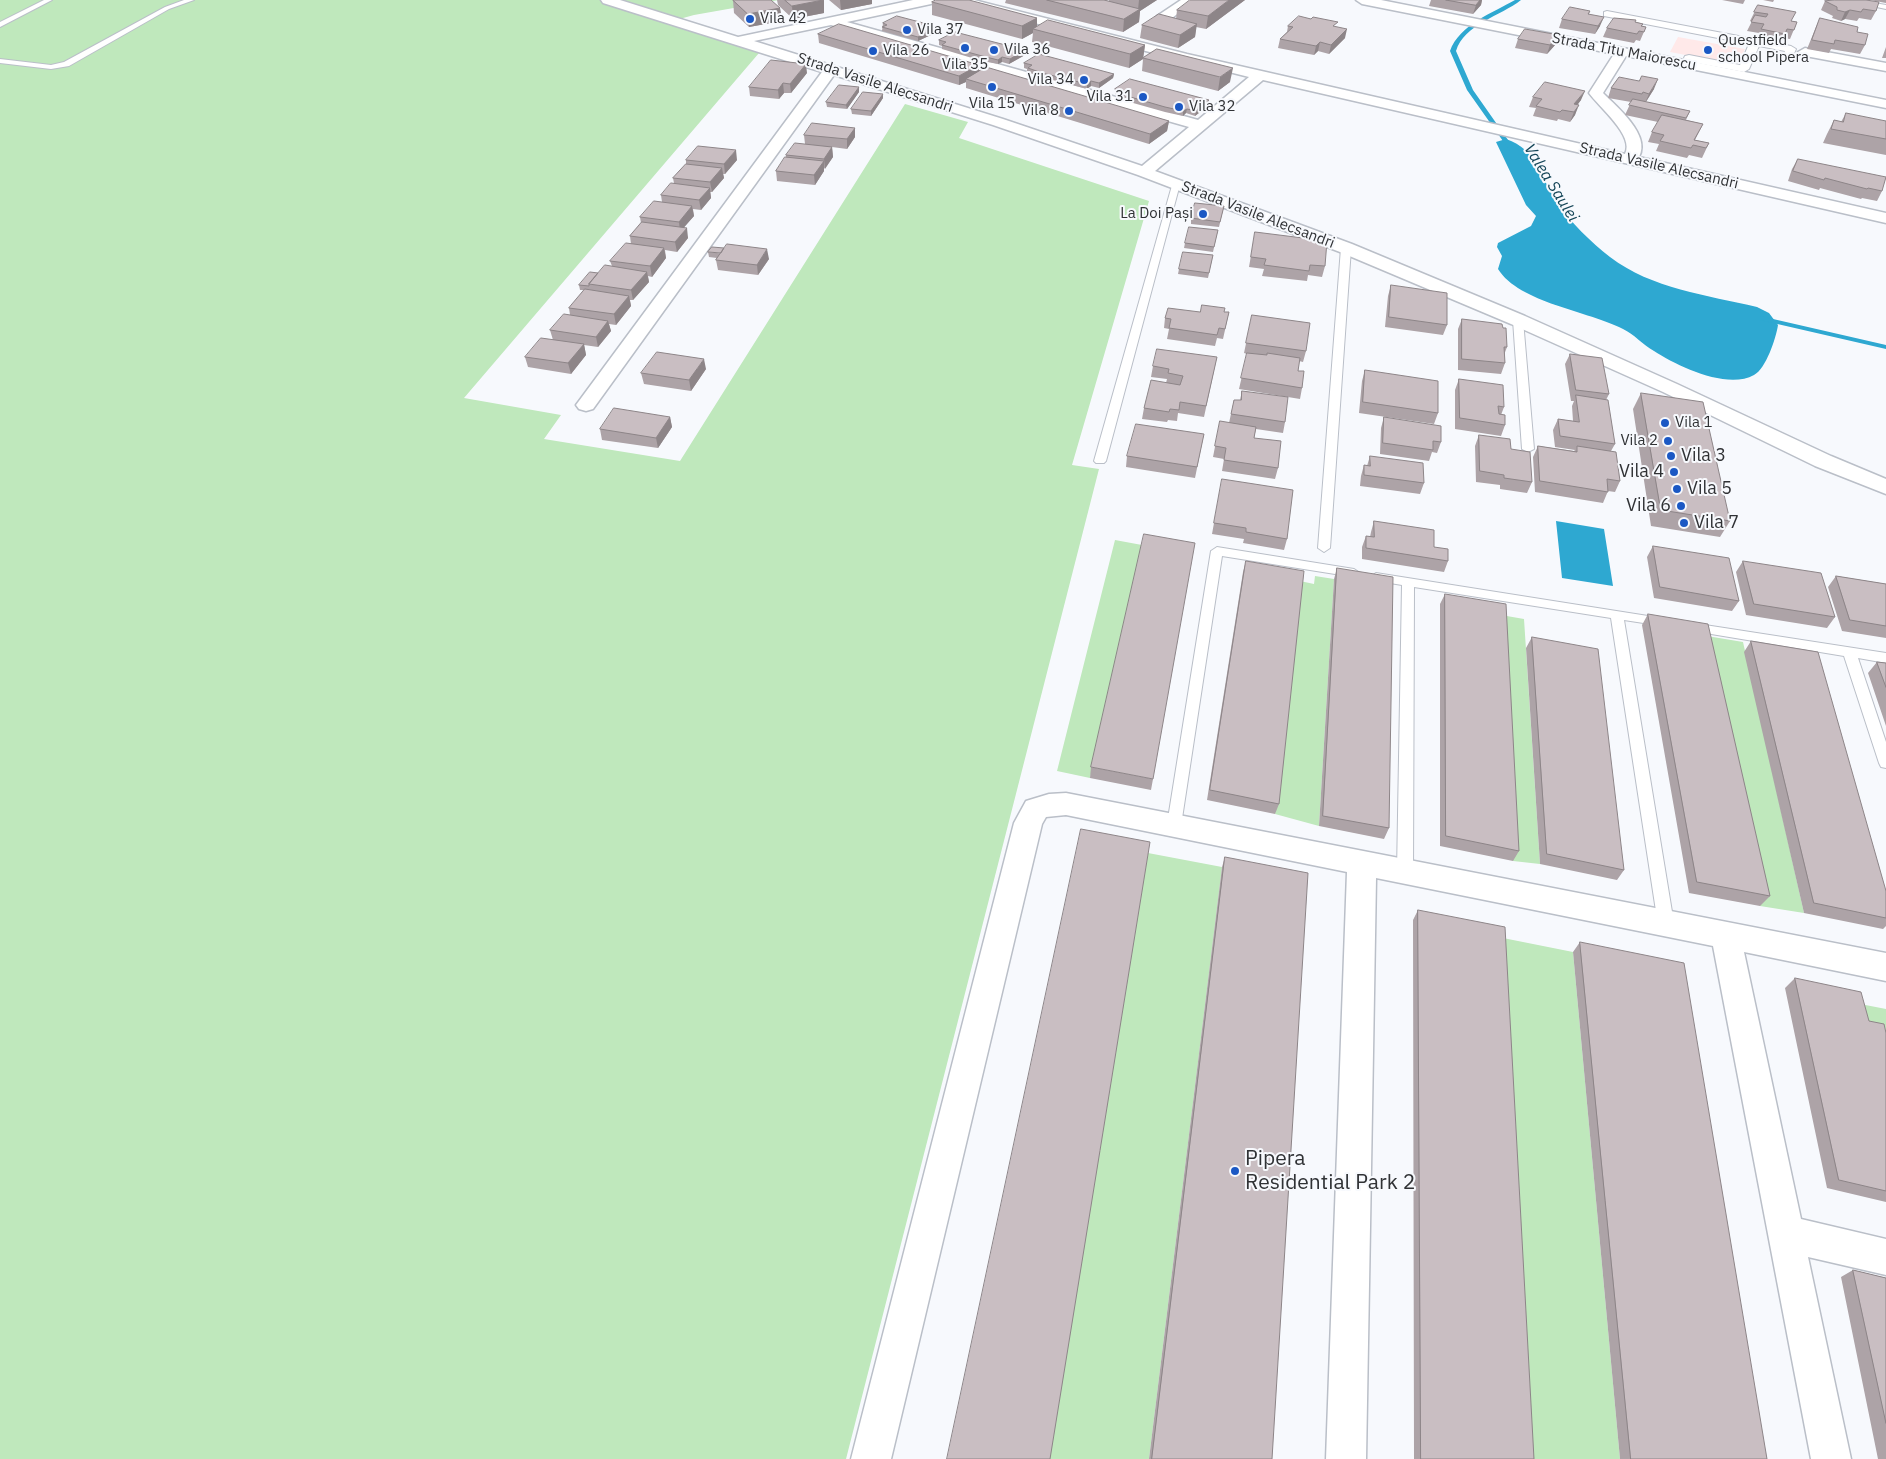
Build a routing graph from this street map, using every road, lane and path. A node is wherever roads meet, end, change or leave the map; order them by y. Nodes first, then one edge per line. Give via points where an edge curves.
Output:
1 (49, 0) edge
2 (191, 0) edge
3 (607, 0) edge
4 (932, 0) edge
5 (959, 0) edge
6 (1189, 0) edge
7 (1362, 0) edge
8 (1846, 0) edge
9 (1402, 4) edge
10 (1886, 7) edge
11 (1606, 14) dead end
12 (1162, 19) edge
13 (831, 21) junction
14 (0, 25) edge
15 (740, 41) junction
16 (1755, 42) junction
17 (1622, 52) junction
18 (1805, 52) dead end
19 (1788, 56) dead end
20 (0, 61) edge
21 (1686, 64) junction
22 (1886, 67) edge
23 (831, 69) junction
24 (1260, 75) junction
25 (1886, 104) edge
26 (1200, 125) junction
27 (1630, 159) junction
28 (1144, 172) junction
29 (1176, 184) junction
30 (1886, 218) edge
31 (1346, 248) junction
32 (1518, 320) junction
33 (586, 405) dead end
34 (1528, 449) dead end
35 (1100, 461) dead end
36 (1886, 487) edge
37 (1324, 548) dead end
38 (1408, 582) junction
39 (1617, 615) junction
40 (1849, 652) junction
41 (1886, 658) edge
42 (1886, 764) edge
43 (1174, 825) junction
44 (1362, 864) junction
45 (1405, 872) junction
46 (1666, 924) junction
47 (1726, 936) junction
48 (1886, 967) edge
49 (1787, 1234) junction
50 (1886, 1257) edge
51 (871, 1459) edge
52 (1346, 1459) edge
53 (1831, 1459) edge

1 - 14 lane
2 - 20 lane via 166,8 66,64 50,66
3 - 15 street, Strada Vasile Alecsandri
4 - 13 street
5 - 24 street, Strada Vasile Alecsandri
6 - 12 street
7 - 9 street, Strada Titu Maiorescu
8 - 10 lane
9 - 17 street, Strada Titu Maiorescu
11 - 16 street
13 - 15 street
13 - 26 street
15 - 23 street, Strada Vasile Alecsandri
16 - 19 street via 1791,49
16 - 21 street via 1744,69 1689,58
17 - 21 street, Strada Titu Maiorescu
17 - 27 street via 1596,93 1633,135 1636,144
18 - 22 street
21 - 25 street, Strada Titu Maiorescu
23 - 28 street, Strada Vasile Alecsandri
23 - 33 street
24 - 26 street
24 - 27 street, Strada Vasile Alecsandri
26 - 28 street
27 - 30 street, Strada Vasile Alecsandri
28 - 29 street, Strada Vasile Alecsandri
29 - 31 street, Strada Vasile Alecsandri
29 - 35 lane
31 - 32 street, Strada Vasile Alecsandri
31 - 37 lane
32 - 34 lane
32 - 36 street, Strada Vasile Alecsandri
38 - 39 lane
38 - 43 lane via 1217,551
38 - 45 lane
39 - 40 lane
39 - 46 lane
40 - 41 lane
40 - 42 lane
43 - 44 street
43 - 51 street via 1066,804 1036,809 1028,824
44 - 45 street
44 - 52 street
45 - 46 street
46 - 47 street
47 - 48 street
47 - 49 street
49 - 50 street
49 - 53 street

